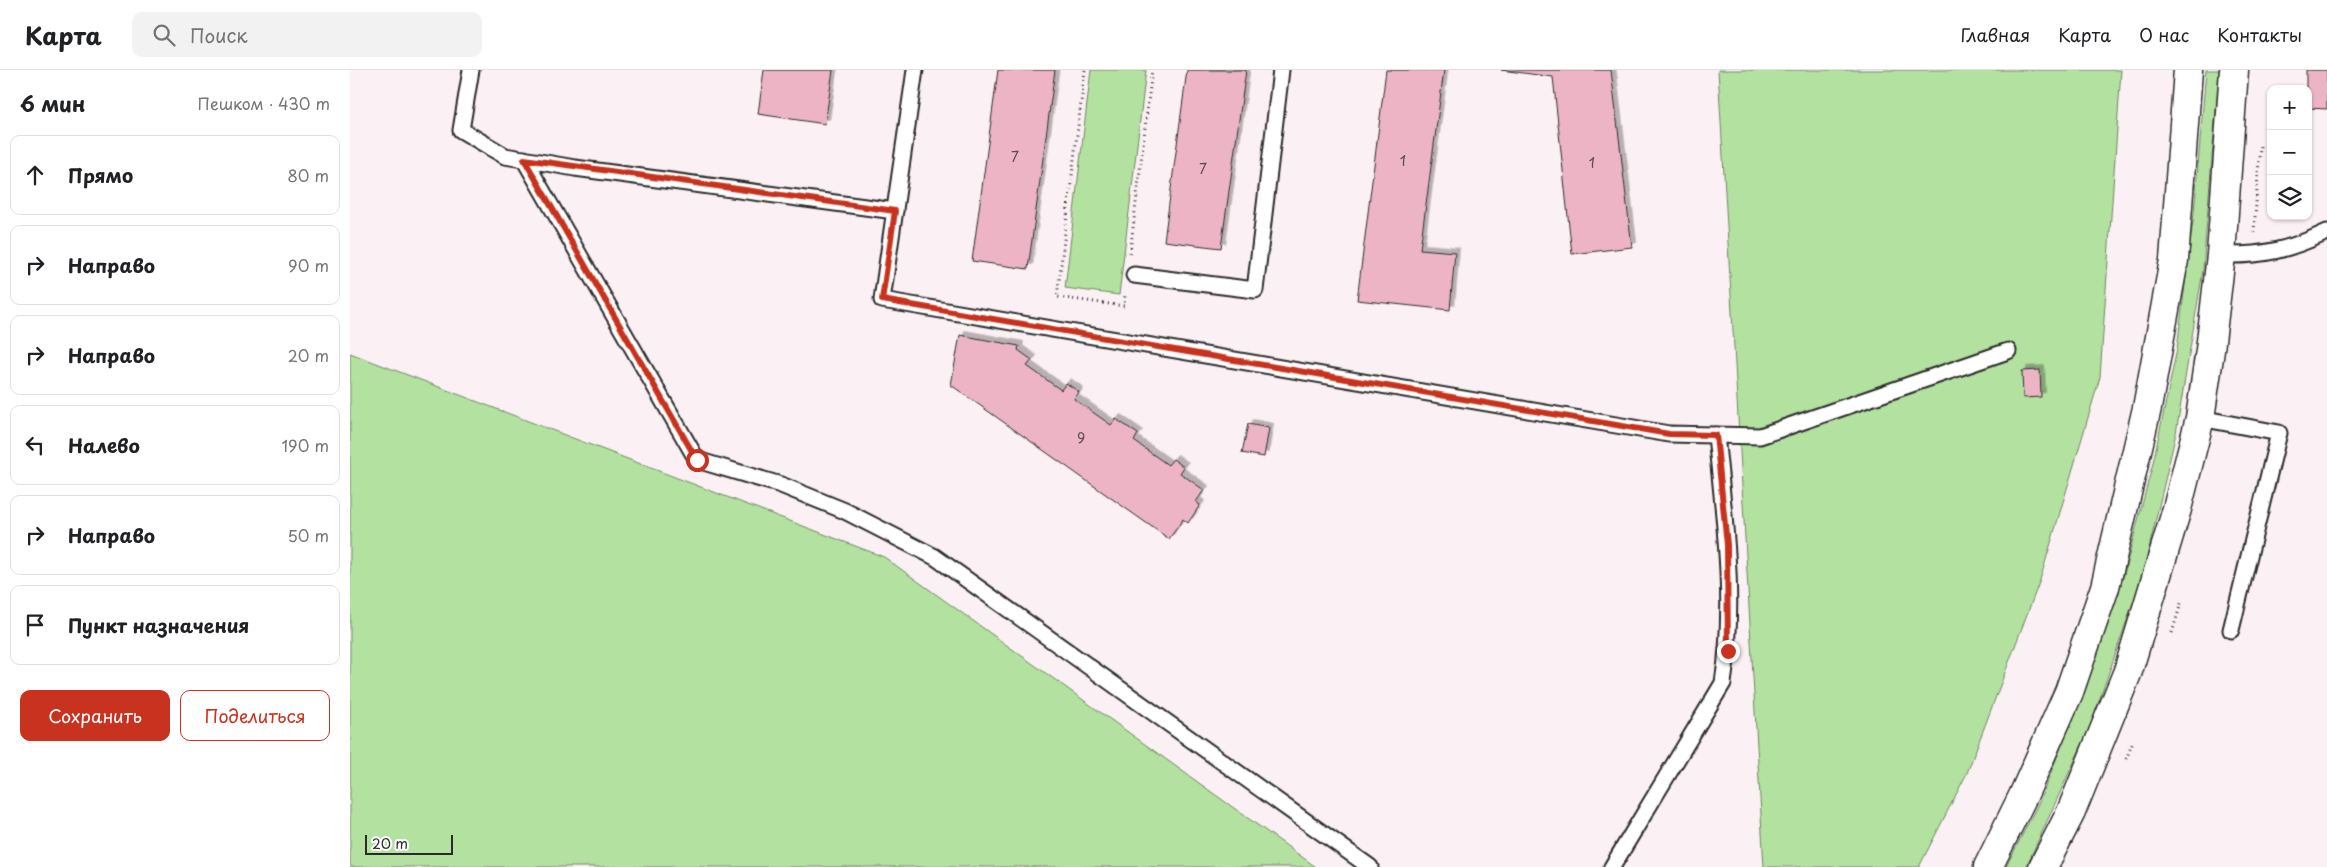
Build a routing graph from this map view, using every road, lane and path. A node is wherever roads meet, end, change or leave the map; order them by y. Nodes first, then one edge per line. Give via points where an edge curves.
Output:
1 (471, 70) edge
2 (915, 70) edge
3 (1085, 70) edge
4 (1152, 70) edge
5 (1281, 70) edge
6 (2188, 70) edge
7 (2234, 70) edge
8 (524, 159) junction
9 (895, 211) junction
10 (2327, 232) edge
11 (1130, 254) dead end
12 (2221, 255) junction
13 (1134, 275) dead end
14 (1126, 289) dead end
15 (2008, 351) dead end
16 (2200, 418) junction
17 (1716, 435) junction
18 (2231, 630) dead end
19 (1370, 867) edge
20 (1612, 867) edge
21 (1988, 867) edge
22 (2043, 867) edge

1 - 8 lane via 461,130 505,156
2 - 9 lane
3 - 14 path via 1057,297 1124,306
4 - 11 path
5 - 13 lane via 1255,290
6 - 21 street via 2174,260 2147,408 2106,587 2069,692
7 - 12 street
8 - 9 lane
8 - 19 lane via 697,460 781,485 845,511 935,557
9 - 17 lane via 882,300 1669,434
10 - 12 lane via 2297,246 2253,256
12 - 16 street
15 - 17 lane via 1760,436
16 - 18 lane via 2279,433
16 - 22 street via 2177,509 2128,671 2070,812
17 - 20 lane via 1727,545 1728,651 1723,683

